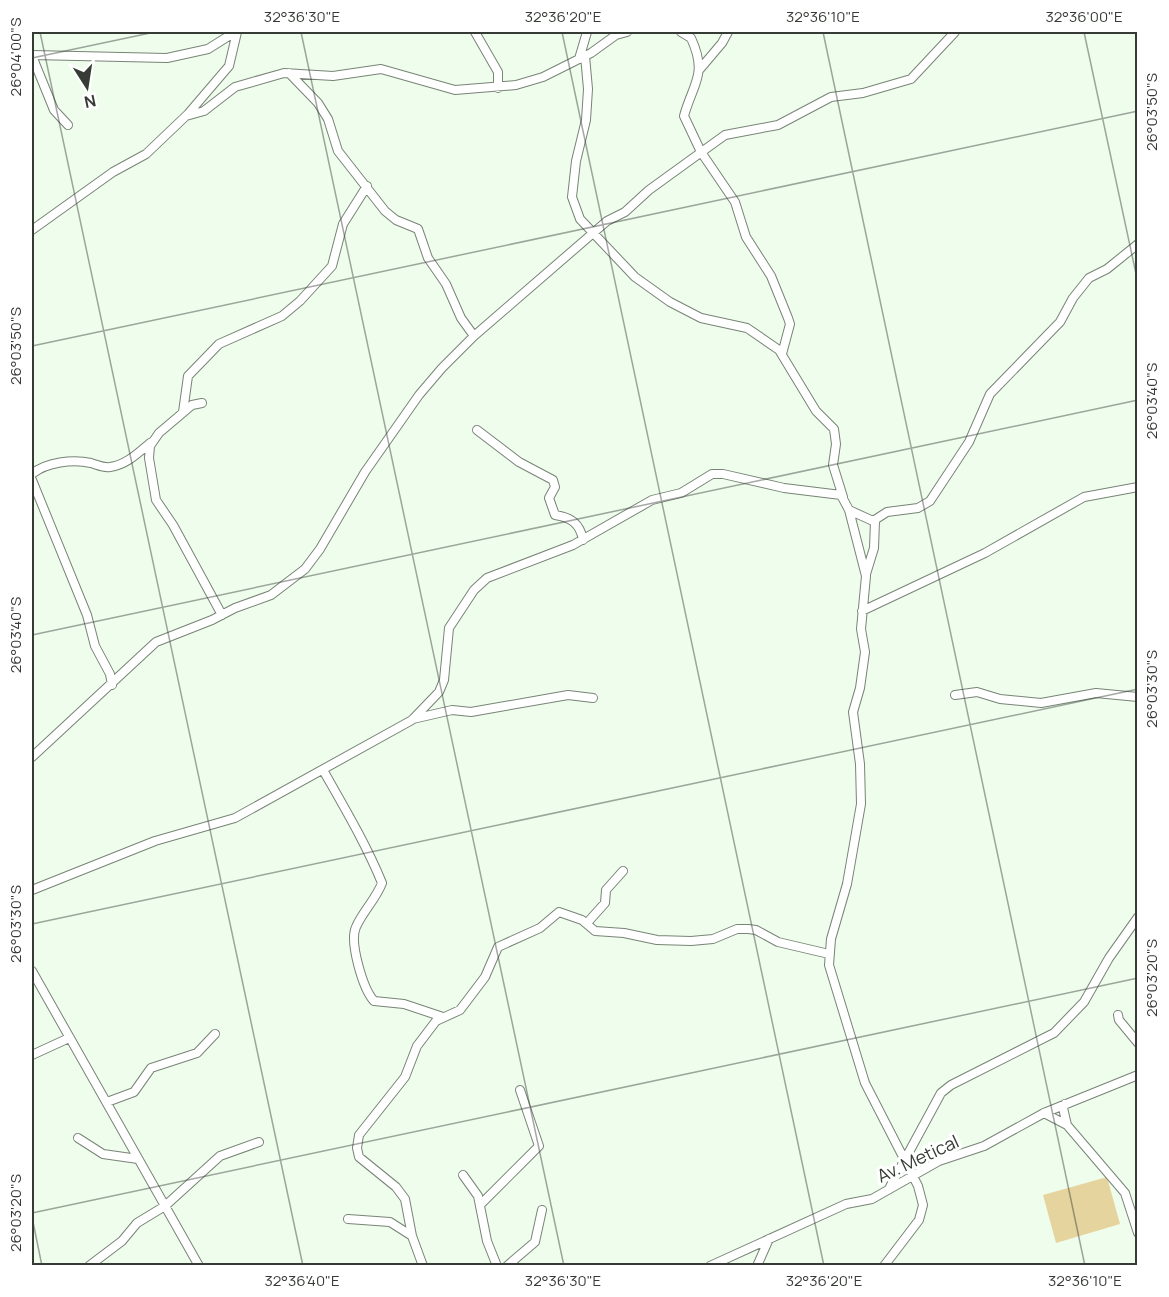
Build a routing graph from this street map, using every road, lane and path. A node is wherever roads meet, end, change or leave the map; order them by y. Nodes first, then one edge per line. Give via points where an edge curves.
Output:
1 (236, 32) edge
2 (475, 32) edge
3 (587, 32) edge
4 (627, 32) edge
5 (681, 32) edge
6 (728, 32) edge
7 (955, 32) edge
8 (32, 55) edge
9 (582, 58) junction
10 (700, 69) junction
11 (289, 73) junction
12 (498, 88) junction
13 (186, 116) junction
14 (68, 125) dead end
15 (701, 152) junction
16 (367, 186) junction
17 (32, 230) edge
18 (593, 235) junction
19 (1137, 244) edge
20 (474, 336) junction
21 (782, 354) junction
22 (202, 403) dead end
23 (183, 412) junction
24 (477, 430) dead end
25 (154, 440) junction
26 (32, 474) edge
27 (32, 480) edge
28 (1137, 488) edge
29 (843, 497) junction
30 (849, 510) junction
31 (875, 521) junction
32 (583, 540) junction
33 (866, 576) junction
34 (862, 611) junction
35 (222, 615) junction
36 (112, 685) junction
37 (955, 695) dead end
38 (1137, 697) edge
39 (593, 698) dead end
40 (412, 720) junction
41 (32, 757) edge
42 (323, 770) junction
43 (624, 872) dead end
44 (32, 890) edge
45 (1137, 917) edge
46 (587, 923) junction
47 (829, 954) junction
48 (32, 971) edge
49 (1118, 1015) dead end
50 (443, 1017) junction
51 (215, 1034) dead end
52 (69, 1038) junction
53 (1137, 1043) edge
54 (32, 1055) edge
55 (1137, 1075) edge
56 (520, 1090) dead end
57 (107, 1102) junction
58 (1065, 1104) junction
59 (1044, 1113) junction
60 (1068, 1125) junction
61 (78, 1138) dead end
62 (259, 1142) dead end
63 (138, 1159) junction
64 (905, 1161) junction
65 (463, 1175) dead end
66 (913, 1175) junction
67 (890, 1187) junction
68 (480, 1205) junction
69 (165, 1206) junction
70 (542, 1210) dead end
71 (348, 1219) dead end
72 (1137, 1233) edge
73 (412, 1236) junction
74 (769, 1239) junction
75 (89, 1266) edge
76 (199, 1266) edge
77 (423, 1266) edge
78 (497, 1266) edge
79 (507, 1266) edge
80 (710, 1266) edge
81 (757, 1266) edge
82 (884, 1266) edge

1 - 8 street via 208,49 167,58
1 - 13 street via 229,66
2 - 12 street via 498,72
3 - 9 street
4 - 9 street via 616,34
5 - 10 street via 691,38
6 - 10 street
7 - 15 street via 911,79 863,93 831,97 781,123 724,135
8 - 14 street via 54,110
9 - 12 street via 543,77
9 - 18 street via 588,89 586,120 572,197 580,219
10 - 15 street via 684,116
11 - 12 street via 333,76 381,69 455,90
11 - 13 street via 235,87 204,111
11 - 16 street via 318,103 328,119 338,151
13 - 17 street via 146,154 113,172
15 - 18 street
15 - 21 street via 735,202 746,237 771,276 789,318
16 - 20 street via 392,218 418,229 427,256
16 - 23 street via 343,224 332,266 282,316 219,344 188,376
18 - 20 street
18 - 21 street via 635,277 680,308 701,318 747,328
19 - 31 street via 1107,269 1089,278 1060,322 990,394 969,442 930,501 918,508 887,512
20 - 35 street via 419,396 365,472 305,569 271,595
21 - 29 street via 808,398 834,429 833,465
22 - 23 street
23 - 25 street
24 - 32 street via 519,462 553,480 555,487 549,498 555,515 572,520
25 - 26 street via 131,459 115,466 65,462 41,467
25 - 35 street via 149,458 156,500
27 - 36 street
28 - 34 street via 1084,497 985,553
29 - 30 street
29 - 32 street via 712,474 686,490 652,501
30 - 31 street
30 - 33 street
31 - 33 street via 874,548
32 - 40 street via 493,575 478,585 449,628 447,665 441,686
33 - 34 street
34 - 47 street via 865,652 853,712 861,804
35 - 36 street via 159,640
36 - 41 street
37 - 38 street via 977,692 1000,699 1041,703 1096,693
39 - 40 street via 568,695 471,712 452,710
40 - 42 street
42 - 44 street via 235,818 155,841
42 - 50 street via 346,815 361,834 382,883 355,929 356,957 367,991 374,1001 404,1004
43 - 46 street via 606,891 605,903
45 - 64 street via 1084,1002 1054,1033 941,1093
46 - 47 street via 592,931 657,940 704,940 756,930 778,942
46 - 50 street via 558,912 540,927 498,947 475,992 458,1012
47 - 64 street via 831,974 857,1063
48 - 52 street
49 - 53 street
50 - 73 street via 417,1046 405,1077 366,1124 357,1143 359,1157 405,1198
51 - 57 street via 196,1053 151,1068 134,1092
52 - 54 street
52 - 57 street
55 - 58 street, Av. Metical
56 - 68 street via 539,1146
57 - 63 street
58 - 59 street, Av. Metical
58 - 60 street
59 - 60 street
59 - 66 street, Av. Metical via 984,1146 948,1157
60 - 72 street via 1125,1193
61 - 63 street via 103,1154
62 - 69 street via 220,1156
63 - 69 street
64 - 66 street
64 - 67 street
65 - 68 street via 477,1193
66 - 67 street, Av. Metical
66 - 82 street via 923,1198 923,1211
67 - 74 street, Av. Metical via 872,1199 846,1204
68 - 78 street
69 - 75 street via 137,1223
69 - 76 street
70 - 79 street via 535,1242
71 - 73 street via 390,1222
73 - 77 street
74 - 80 street, Av. Metical
74 - 81 street

